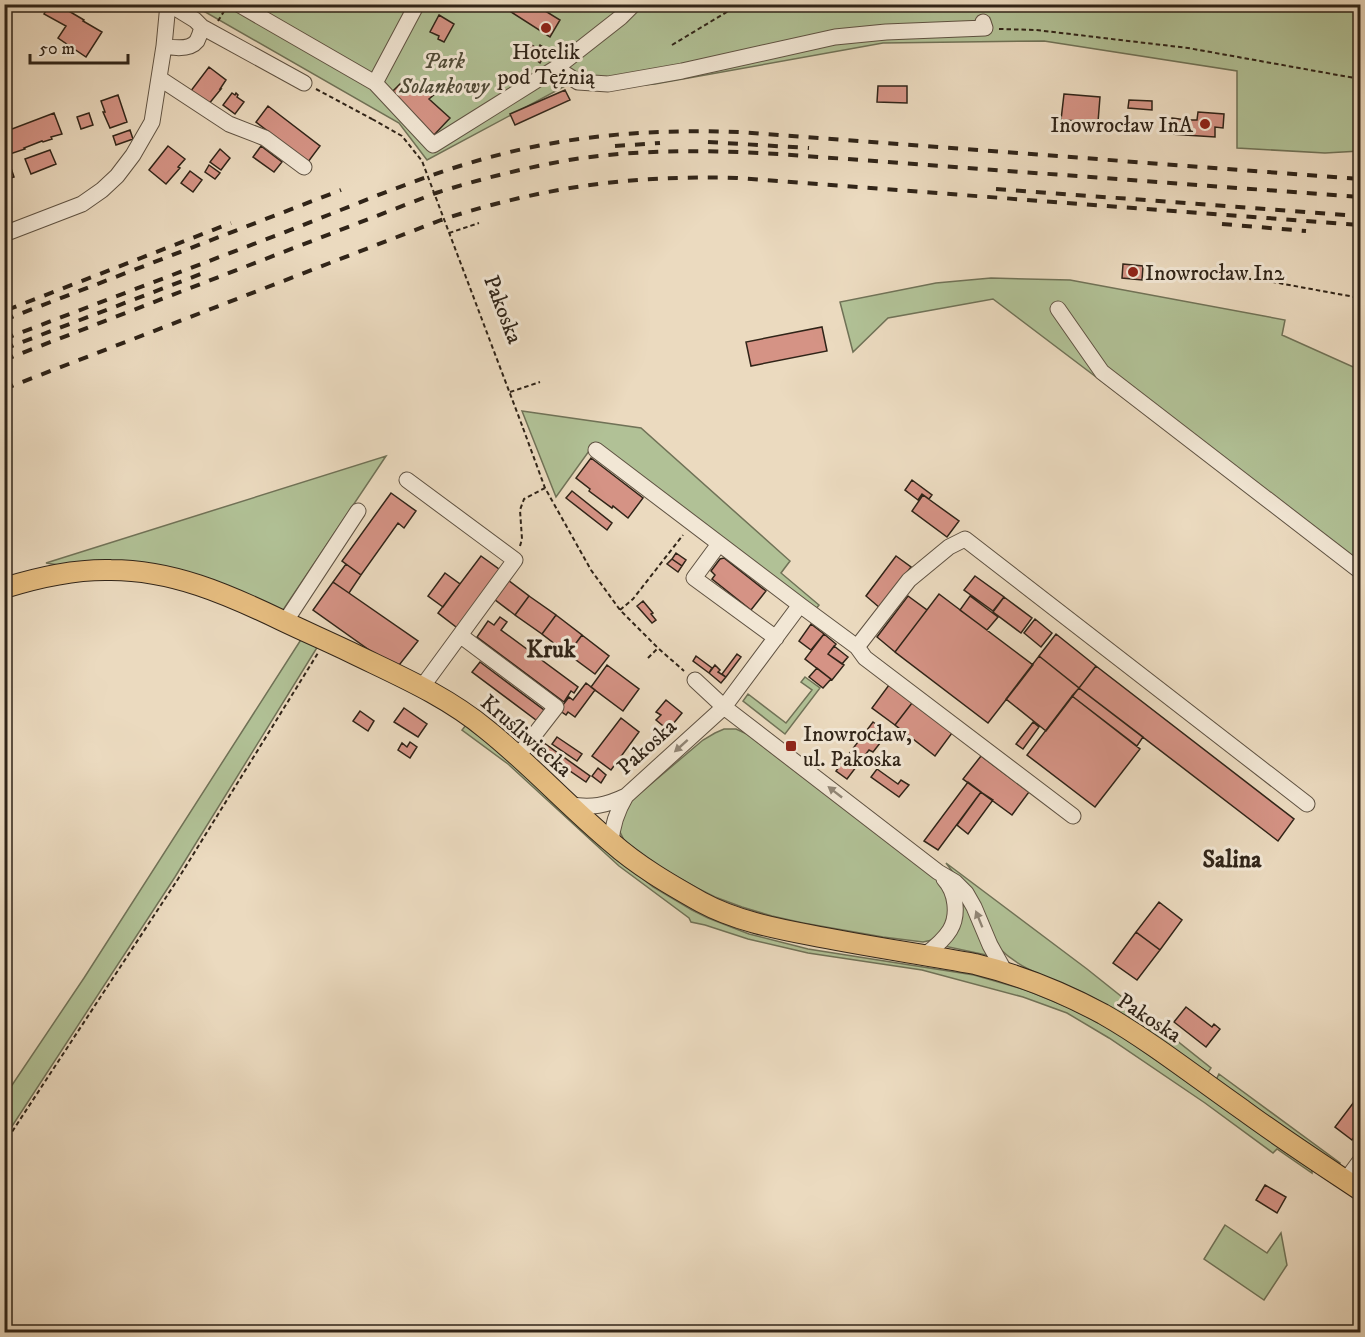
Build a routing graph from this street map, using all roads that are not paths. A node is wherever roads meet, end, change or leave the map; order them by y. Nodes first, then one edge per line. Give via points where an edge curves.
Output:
1 (169, 4) edge
2 (238, 4) edge
3 (417, 4) edge
4 (634, 4) edge
5 (984, 25) road end
6 (202, 27) junction
7 (164, 46) junction
8 (556, 68) junction
9 (159, 78) junction
10 (304, 83) road end
11 (375, 83) junction
12 (304, 167) dead end
13 (4, 234) edge
14 (1058, 309) dead end
15 (596, 450) dead end
16 (407, 480) dead end
17 (358, 511) dead end
18 (719, 544) junction
19 (1360, 571) edge
20 (4, 588) edge
21 (800, 605) junction
22 (285, 622) junction
23 (461, 636) junction
24 (776, 638) junction
25 (857, 647) junction
26 (695, 680) road end
27 (422, 687) junction
28 (724, 707) junction
29 (518, 756) junction
30 (626, 796) junction
31 (1307, 804) dead end
32 (570, 805) junction
33 (1074, 816) dead end
34 (611, 843) junction
35 (938, 872) junction
36 (925, 955) junction
37 (1005, 972) junction
38 (1360, 1161) edge
39 (1353, 1185) edge

1 - 6 street
1 - 7 street
2 - 11 street
3 - 11 street
4 - 8 street
5 - 8 street via 835,35 608,84 578,82
6 - 7 street via 196,42 189,46
6 - 10 street
7 - 9 street
8 - 11 street via 433,145
9 - 12 street via 229,124 265,138
9 - 13 street via 152,122 117,176 82,204
14 - 19 street via 1102,372
15 - 18 street
16 - 23 street via 515,560
17 - 22 street
18 - 21 street
18 - 24 street via 694,578
20 - 22 main road, Kruśliwiecka via 72,572 153,574 218,591
21 - 24 street, Pakoska
21 - 25 street
22 - 27 main road, Kruśliwiecka
23 - 27 street
23 - 29 street via 556,707
24 - 28 street, Pakoska
25 - 31 street via 909,580 965,539
25 - 33 street via 865,658
26 - 28 street
27 - 29 main road, Kruśliwiecka via 455,705
28 -> 30 street, Pakoska
35 -> 28 street
29 - 32 main road, Kruśliwiecka
30 - 32 street, Pakoska via 606,805
30 - 34 street, Pakoska via 616,815
32 - 34 main road, Kruśliwiecka
34 - 36 main road, Kruśliwiecka via 649,872 728,914 777,928
35 - 36 street via 953,892 954,920 946,935
37 -> 35 street via 966,893
36 - 37 main road, Kruśliwiecka
37 - 39 main road, Pakoska via 1103,1014
38 - 39 street

